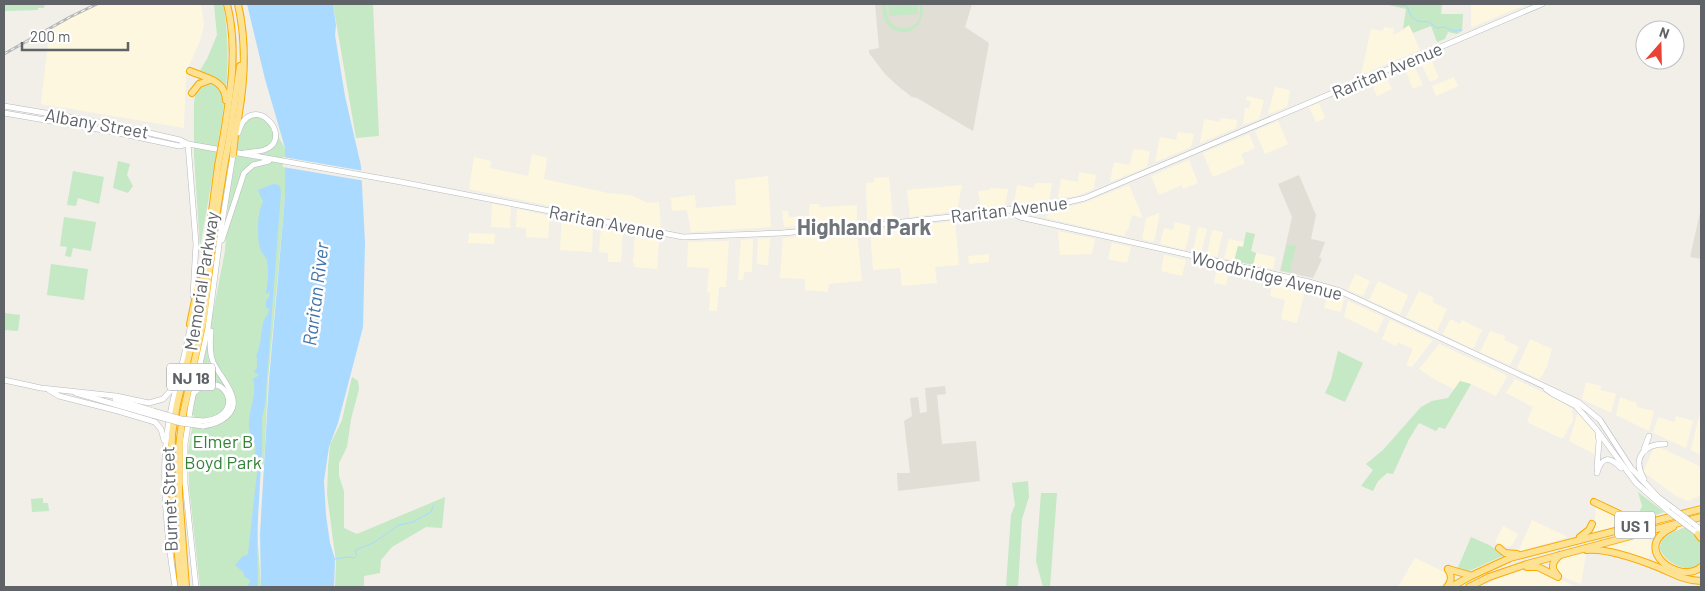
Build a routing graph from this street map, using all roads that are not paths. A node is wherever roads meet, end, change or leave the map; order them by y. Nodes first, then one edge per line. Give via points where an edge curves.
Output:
1 (226, 4) edge
2 (236, 4) edge
3 (1542, 4) edge
4 (190, 71) dead end
5 (212, 80) junction
6 (192, 94) dead end
7 (4, 106) edge
8 (4, 113) edge
9 (226, 119) junction
10 (232, 135) junction
11 (188, 144) junction
12 (235, 154) junction
13 (276, 161) junction
14 (224, 168) junction
15 (1008, 209) junction
16 (211, 216) junction
17 (216, 264) junction
18 (211, 312) junction
19 (190, 324) junction
20 (4, 380) edge
21 (177, 382) junction
22 (46, 389) junction
23 (73, 392) junction
24 (194, 394) junction
25 (101, 395) junction
26 (1577, 404) junction
27 (152, 413) junction
28 (204, 424) junction
29 (1596, 429) junction
30 (1649, 436) dead end
31 (1665, 444) dead end
32 (1644, 450) junction
33 (164, 452) junction
34 (1636, 483) junction
35 (1649, 488) junction
36 (1594, 502) dead end
37 (1700, 509) edge
38 (1671, 510) junction
39 (1701, 517) edge
40 (1657, 520) junction
41 (1592, 524) dead end
42 (1691, 524) junction
43 (1701, 535) edge
44 (1568, 543) junction
45 (1499, 548) dead end
46 (1569, 552) junction
47 (1526, 554) junction
48 (1560, 555) junction
49 (1701, 567) edge
50 (1510, 570) junction
51 (1471, 576) junction
52 (1701, 581) edge
53 (174, 587) edge
54 (181, 587) edge
55 (186, 587) edge
56 (196, 587) edge
57 (1449, 587) edge
58 (1469, 587) edge

1 - 9 highway, Memorial Parkway / NJ 18 via 233,50
2 - 10 highway, Memorial Parkway / NJ 18 via 240,53
3 - 15 main road, Raritan Avenue via 1085,198
4 - 5 highway
5 - 6 highway via 199,84
5 - 9 highway via 225,91
7 - 11 main road, Albany Street via 111,124
8 - 11 main road, Albany Street via 180,146
9 - 10 highway, Memorial Parkway / NJ 18
10 - 12 highway, bridge
10 - 12 main road via 243,121 254,115 268,119 275,132 273,142 266,149
10 - 14 highway, Memorial Parkway / NJ 18, bridge
11 - 12 main road, Albany Street
11 - 19 main road, Burnet Street via 196,252
12 - 13 main road, Albany Street
12 - 14 main road
13 - 15 main road, Raritan Avenue via 688,237 818,230
13 - 17 main road via 256,164 244,173
14 - 16 highway, Memorial Parkway / NJ 18
14 - 17 main road
14 - 55 highway, Memorial Parkway / NJ 18 via 204,318 179,447
15 - 26 main road, Woodbridge Avenue via 1020,217 1327,286
16 - 19 highway
16 - 54 highway, Memorial Parkway / NJ 18 via 199,310 176,411 171,449
17 - 18 main road
18 - 24 main road
18 - 28 main road via 211,357 231,391 233,404 224,420
19 - 21 main road, Burnet Street
20 - 22 main road
21 - 25 main road via 168,396 153,403
21 - 33 main road, Burnet Street
22 - 23 main road
22 - 33 main road via 60,396 155,422 163,433
23 - 25 main road
23 - 27 main road
24 - 28 main road via 202,386 211,384 222,387 228,394 229,404 224,414
24 - 56 main road via 184,464
25 - 27 main road
26 - 29 main road
26 - 35 main road, Woodbridge Avenue via 1600,420 1630,468
27 - 28 main road, bridge via 181,423
29 - 34 main road
29 - 34 main road via 1599,441 1597,472 1601,462 1610,459
30 - 32 main road
31 - 32 main road via 1652,445
32 - 35 main road via 1640,468
33 - 53 main road, Burnet Street
34 - 38 main road
35 - 38 main road
36 - 40 highway via 1630,519
37 - 40 highway, US 1
38 - 42 main road, bridge
39 - 42 highway, US 1
40 - 44 highway, US 1
41 - 44 highway via 1586,533
42 - 43 main road
42 - 46 highway, US 1
42 - 49 highway via 1661,534 1656,542 1656,553 1663,563 1684,572 1692,573
44 - 47 highway, US 1
45 - 47 highway via 1508,553
46 - 48 highway, US 1
46 - 52 highway via 1600,550
47 - 51 highway, US 1 via 1494,564
48 - 50 highway, US 1
48 - 50 highway via 1553,566 1558,577 1538,567
50 - 58 highway, US 1
51 - 57 highway, US 1
51 - 57 highway via 1448,569 1451,574

